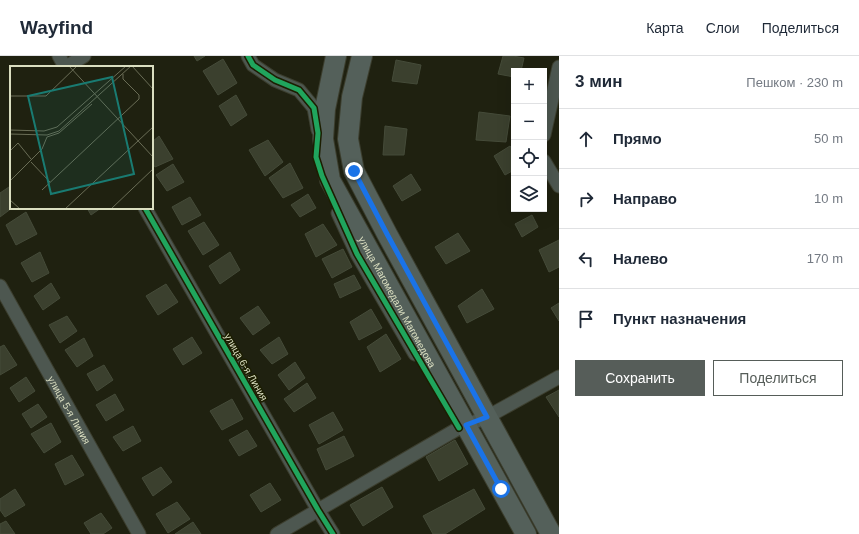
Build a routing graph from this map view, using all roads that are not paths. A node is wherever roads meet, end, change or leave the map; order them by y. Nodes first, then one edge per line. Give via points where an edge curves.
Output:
1 (58, 56) edge
2 (84, 56) edge
3 (248, 56) edge
4 (336, 56) edge
5 (362, 56) edge
6 (65, 66) edge
7 (68, 66) edge
8 (559, 67) edge
9 (547, 121) edge
10 (547, 165) edge
11 (559, 186) edge
12 (146, 209) edge
13 (0, 286) edge
14 (559, 377) edge
15 (487, 417) junction
16 (462, 427) junction
17 (318, 510) junction
18 (140, 534) edge
19 (277, 534) edge
20 (333, 534) edge
21 (526, 534) edge
22 (550, 534) edge

1 - 6 street
2 - 7 street
3 - 16 street via 253,65 275,80 299,90 314,108 318,133 316,157 357,254
4 - 16 main road, улица Магомедали Магомедова via 325,109 323,139 330,180
5 - 15 main road via 352,98 348,139 354,171
8 - 9 street
10 - 11 street
12 - 17 street, улица 6-я Линия
13 - 18 street, улица 5-я Линия
14 - 15 street
15 - 16 street
15 - 22 main road
16 - 17 street
16 - 21 main road, улица Магомедали Магомедова
17 - 19 street
17 - 20 street, улица 6-я Линия

